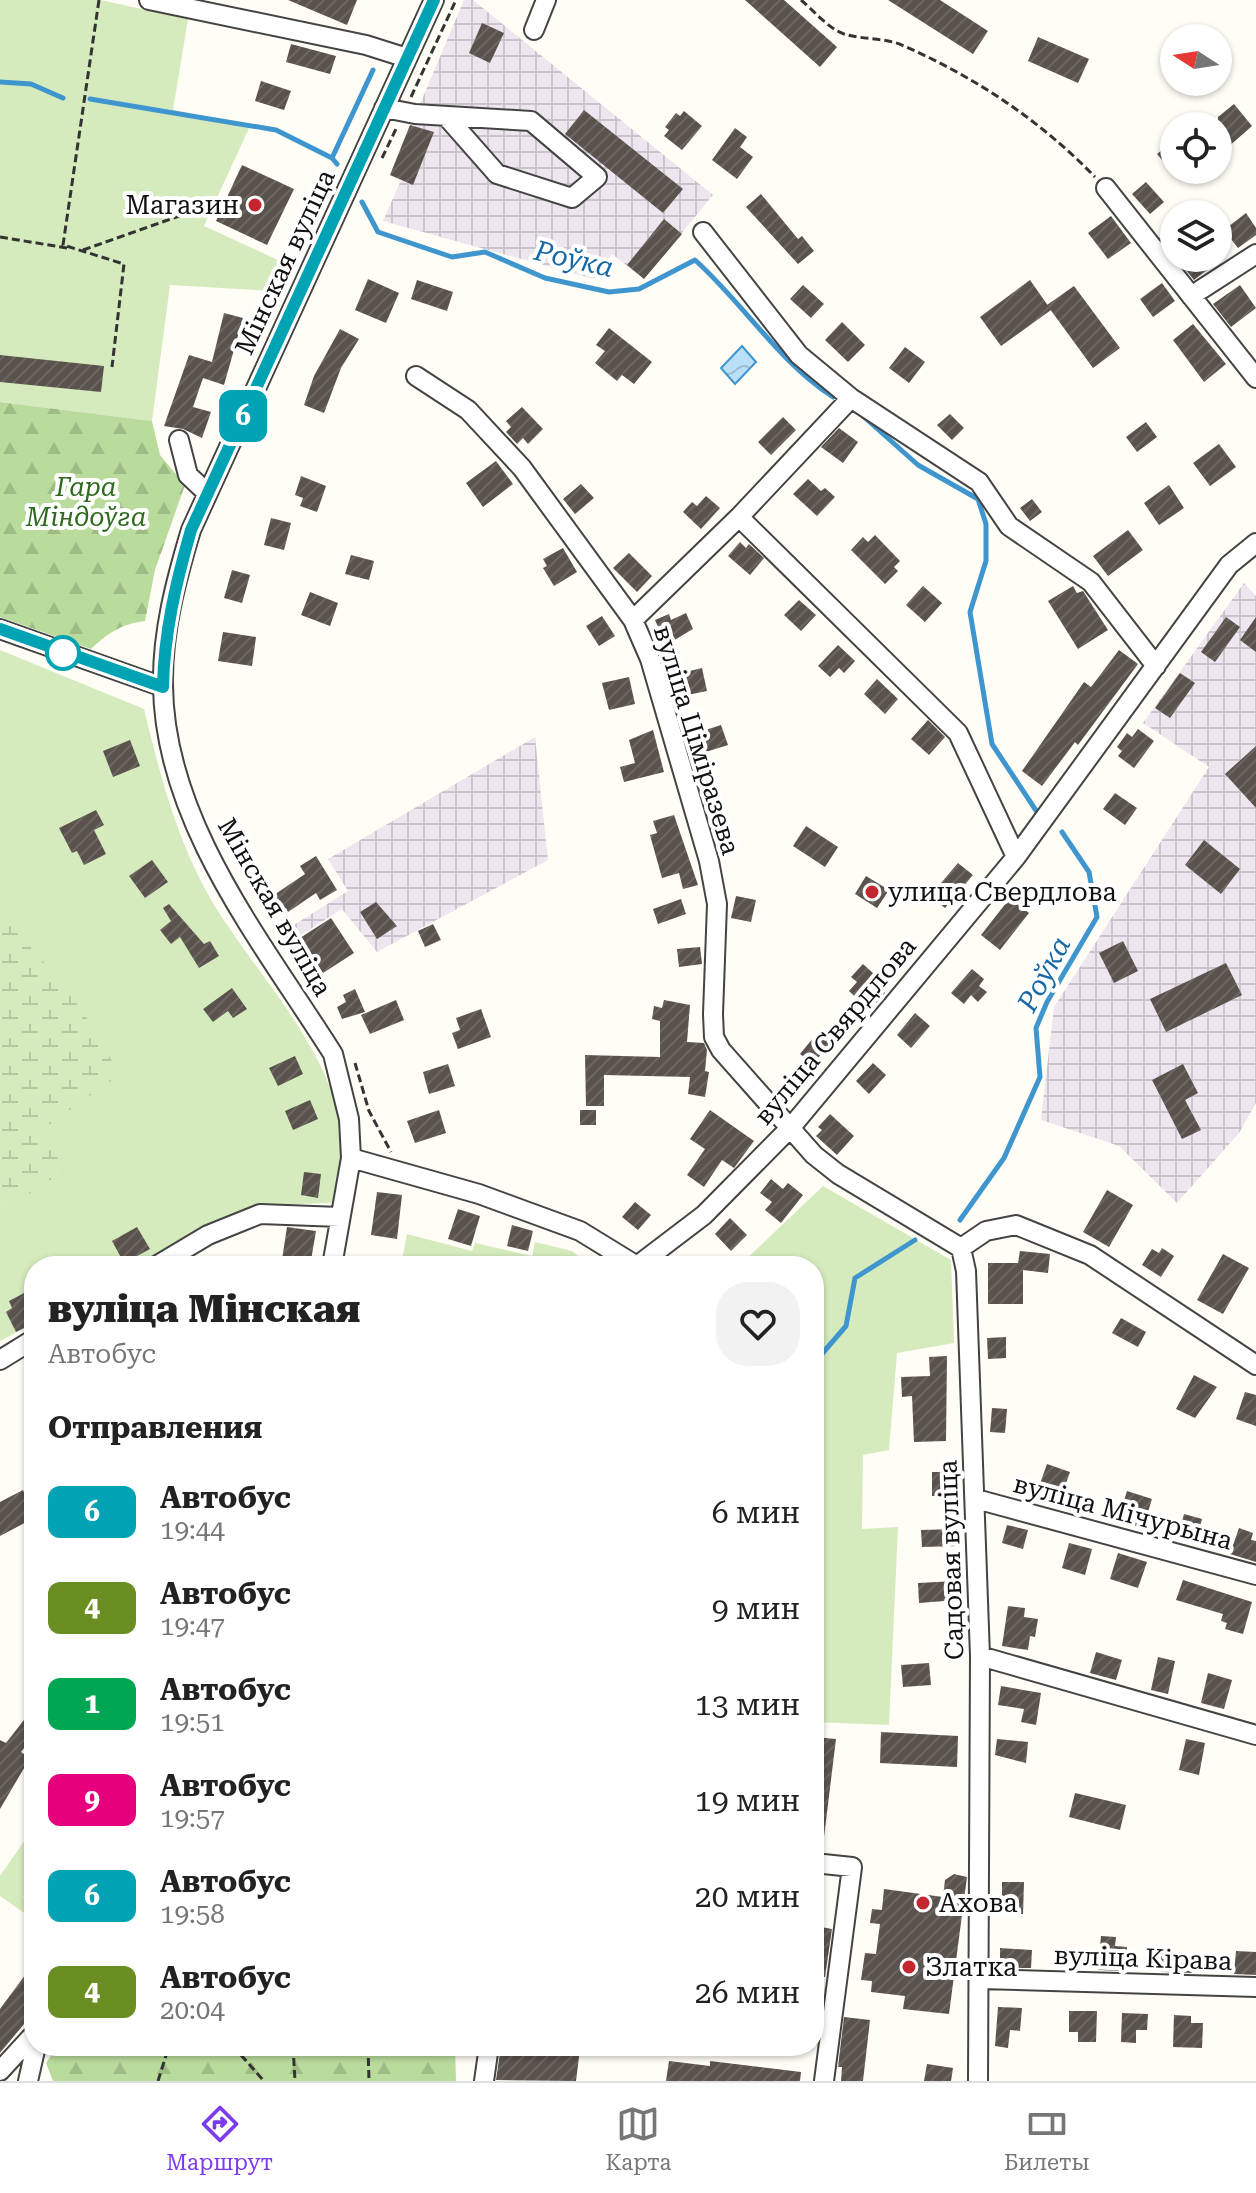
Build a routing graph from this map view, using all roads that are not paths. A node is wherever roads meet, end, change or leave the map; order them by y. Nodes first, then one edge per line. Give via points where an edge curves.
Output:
1 (149, 0) edge
2 (434, 0) edge
3 (546, 0) edge
4 (534, 30) dead end
5 (407, 58) junction
6 (384, 108) junction
7 (446, 116) junction
8 (1106, 188) road end
9 (703, 232) dead end
10 (1256, 254) edge
11 (1191, 296) junction
12 (416, 376) dead end
13 (1256, 378) edge
14 (851, 398) junction
15 (179, 440) dead end
16 (207, 493) junction
17 (739, 517) junction
18 (1256, 543) edge
19 (633, 620) junction
20 (0, 629) edge
21 (1156, 666) junction
22 (163, 687) junction
23 (1016, 857) junction
24 (792, 1126) junction
25 (351, 1158) junction
26 (340, 1217) junction
27 (961, 1248) junction
28 (173, 1256) edge
29 (334, 1256) edge
30 (621, 1256) edge
31 (650, 1256) edge
32 (24, 1345) edge
33 (0, 1360) edge
34 (1256, 1365) edge
35 (976, 1499) junction
36 (1256, 1575) edge
37 (980, 1656) junction
38 (1256, 1735) edge
39 (824, 1864) edge
40 (980, 1979) junction
41 (1256, 1987) edge
42 (24, 2045) edge
43 (34, 2056) edge
44 (488, 2056) edge
45 (0, 2071) edge
46 (28, 2081) edge
47 (484, 2081) edge
48 (824, 2081) edge
49 (978, 2081) edge

1 - 5 street
2 - 5 street, Мінская вуліца
3 - 4 street
5 - 6 street, Мінская вуліца
6 - 7 street
6 - 16 street, Мінская вуліца
7 - 7 street via 531,121 597,177 572,198 497,174
8 - 11 street
9 - 14 street via 799,355
10 - 11 street
11 - 13 street
12 - 19 street, вуліца Ціміразева via 468,410 522,468
14 - 17 street
14 - 21 street via 979,482 1009,526 1091,582
15 - 16 street via 188,475
16 - 22 street, Мінская вуліца via 175,584
17 - 19 street
17 - 23 street via 958,733
18 - 21 street, вуліца Свярдлова via 1229,565
19 - 24 street, вуліца Ціміразева via 650,659 712,875 717,904 714,1037
20 - 22 street
21 - 23 street, вуліца Свярдлова
22 - 25 street, Мінская вуліца via 169,743 188,806 216,867 333,1054 349,1119
23 - 24 street, вуліца Свярдлова
24 - 27 street via 814,1155 838,1174
24 - 31 street, вуліца Свярдлова via 704,1215
25 - 26 street, Мінская вуліца
25 - 30 street via 479,1194 580,1231
26 - 28 street via 260,1214
26 - 29 street, Мінская вуліца
27 - 34 street via 986,1231 1016,1225 1090,1255
27 - 35 street, Садовая вуліца
32 - 33 street
35 - 36 street, вуліца Мічурына
35 - 37 street, Садовая вуліца
37 - 38 street
37 - 40 street, Садовая вуліца
39 - 48 street via 852,1867
40 - 41 street, вуліца Кірава
40 - 49 street, Садовая вуліца
42 - 45 street
43 - 46 street
44 - 47 street

